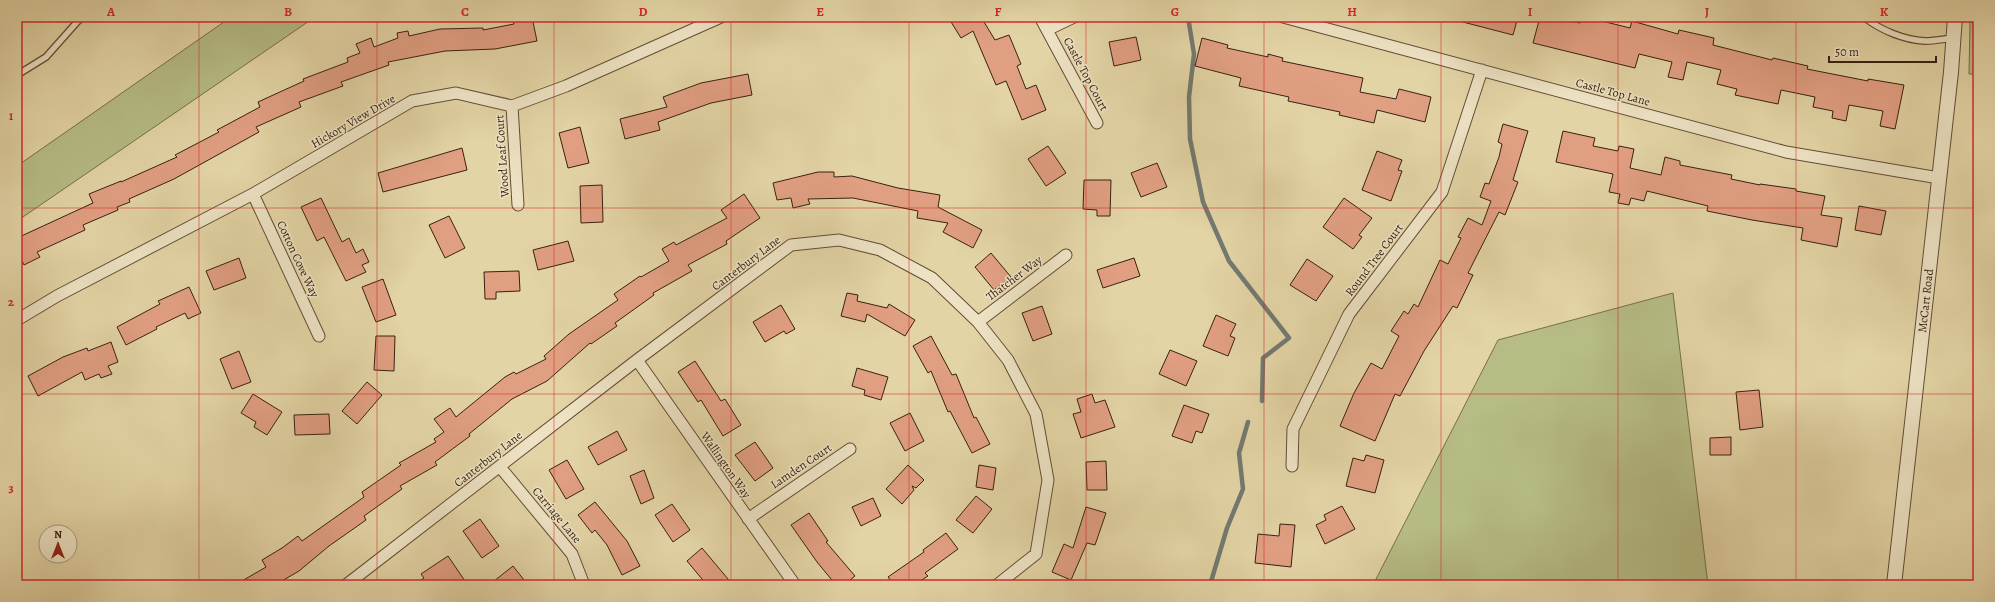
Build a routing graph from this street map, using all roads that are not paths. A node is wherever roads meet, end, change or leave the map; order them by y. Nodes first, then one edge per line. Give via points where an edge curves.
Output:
1 (84, 17) edge
2 (721, 17) edge
3 (1040, 17) edge
4 (1074, 17) edge
5 (1283, 17) edge
6 (1864, 17) edge
7 (1955, 17) edge
8 (1047, 30) junction
9 (1953, 38) junction
10 (1482, 70) junction
11 (17, 75) edge
12 (512, 106) junction
13 (1097, 123) dead end
14 (1939, 178) junction
15 (253, 194) junction
16 (518, 205) dead end
17 (1066, 255) dead end
18 (17, 320) edge
19 (978, 322) junction
20 (320, 336) dead end
21 (637, 360) junction
22 (850, 449) dead end
23 (1292, 466) dead end
24 (500, 467) junction
25 (748, 519) junction
26 (346, 585) edge
27 (584, 585) edge
28 (795, 585) edge
29 (997, 585) edge
30 (1894, 585) edge

1 - 11 lane via 46,57
2 - 12 street via 566,86
3 - 8 street, Castle Top Court
4 - 8 street
5 - 10 street, Castle Top Lane
6 - 9 lane via 1874,25 1897,35 1924,41
7 - 9 street, McCart Road
8 - 13 street, Castle Top Court
9 - 14 street, McCart Road
10 - 14 street, Castle Top Lane via 1786,152
10 - 23 street, Round Tree Court via 1442,192 1349,314 1293,429
12 - 15 street, Hickory View Drive via 456,93 412,101
12 - 16 street, Wood Leaf Court
14 - 30 street, McCart Road
15 - 18 street, Hickory View Drive via 57,296
15 - 20 street, Cotton Cove Way
17 - 19 street, Thatcher Way
19 - 21 street, Canterbury Lane via 932,278 880,250 839,240 791,245
19 - 29 street, Canterbury Lane via 1008,360 1036,414 1048,480 1036,554
21 - 24 street, Canterbury Lane
21 - 25 street, Wallington Way
22 - 25 street, Lamden Court
24 - 26 street, Canterbury Lane
24 - 27 street, Carriage Lane via 572,554
25 - 28 street, Wallington Way

